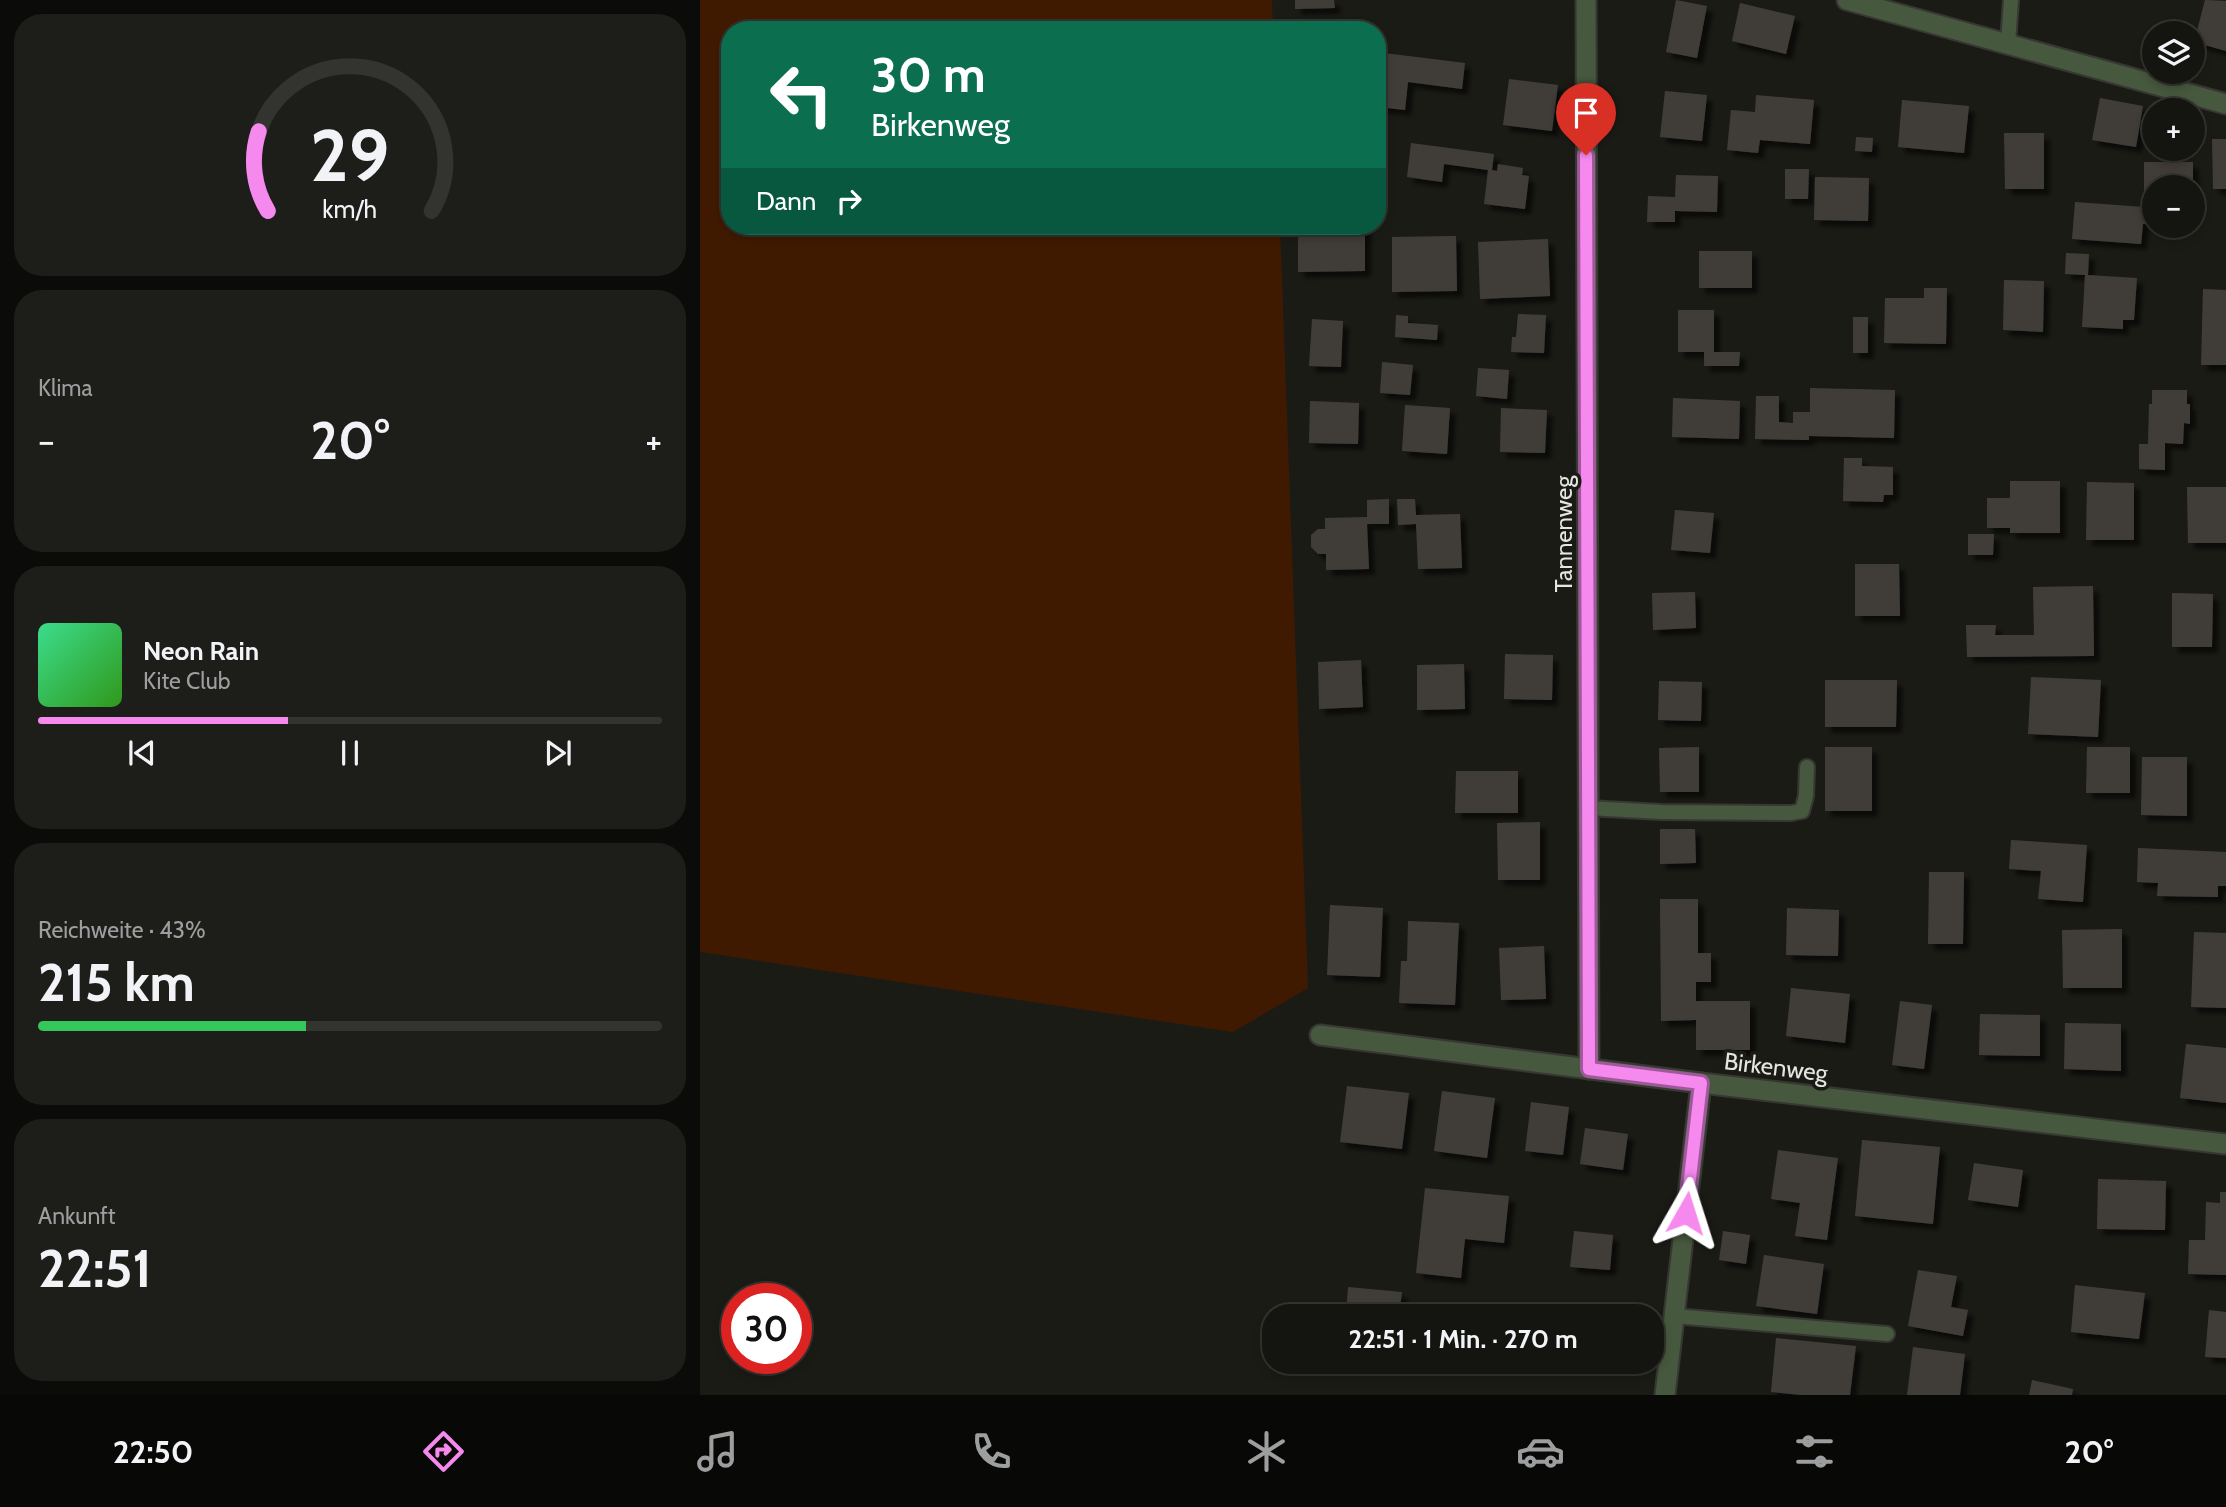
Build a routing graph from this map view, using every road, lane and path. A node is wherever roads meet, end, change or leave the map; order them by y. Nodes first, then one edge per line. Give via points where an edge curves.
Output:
1 (1586, 0) edge
2 (1847, 0) edge
3 (2011, 0) edge
4 (2008, 44) junction
5 (2226, 104) edge
6 (1807, 767) dead end
7 (1588, 808) junction
8 (1321, 1035) dead end
9 (1589, 1069) junction
10 (1701, 1083) junction
11 (2226, 1144) edge
12 (1674, 1316) junction
13 (1887, 1334) dead end
14 (1665, 1395) edge

1 - 7 street, Tannenweg
2 - 4 street
3 - 4 lane
4 - 5 street
6 - 7 lane via 1802,811
7 - 9 street, Tannenweg
8 - 9 street, Birkenweg
9 - 10 street, Birkenweg
10 - 11 street, Birkenweg
10 - 12 street
12 - 13 lane
12 - 14 street

